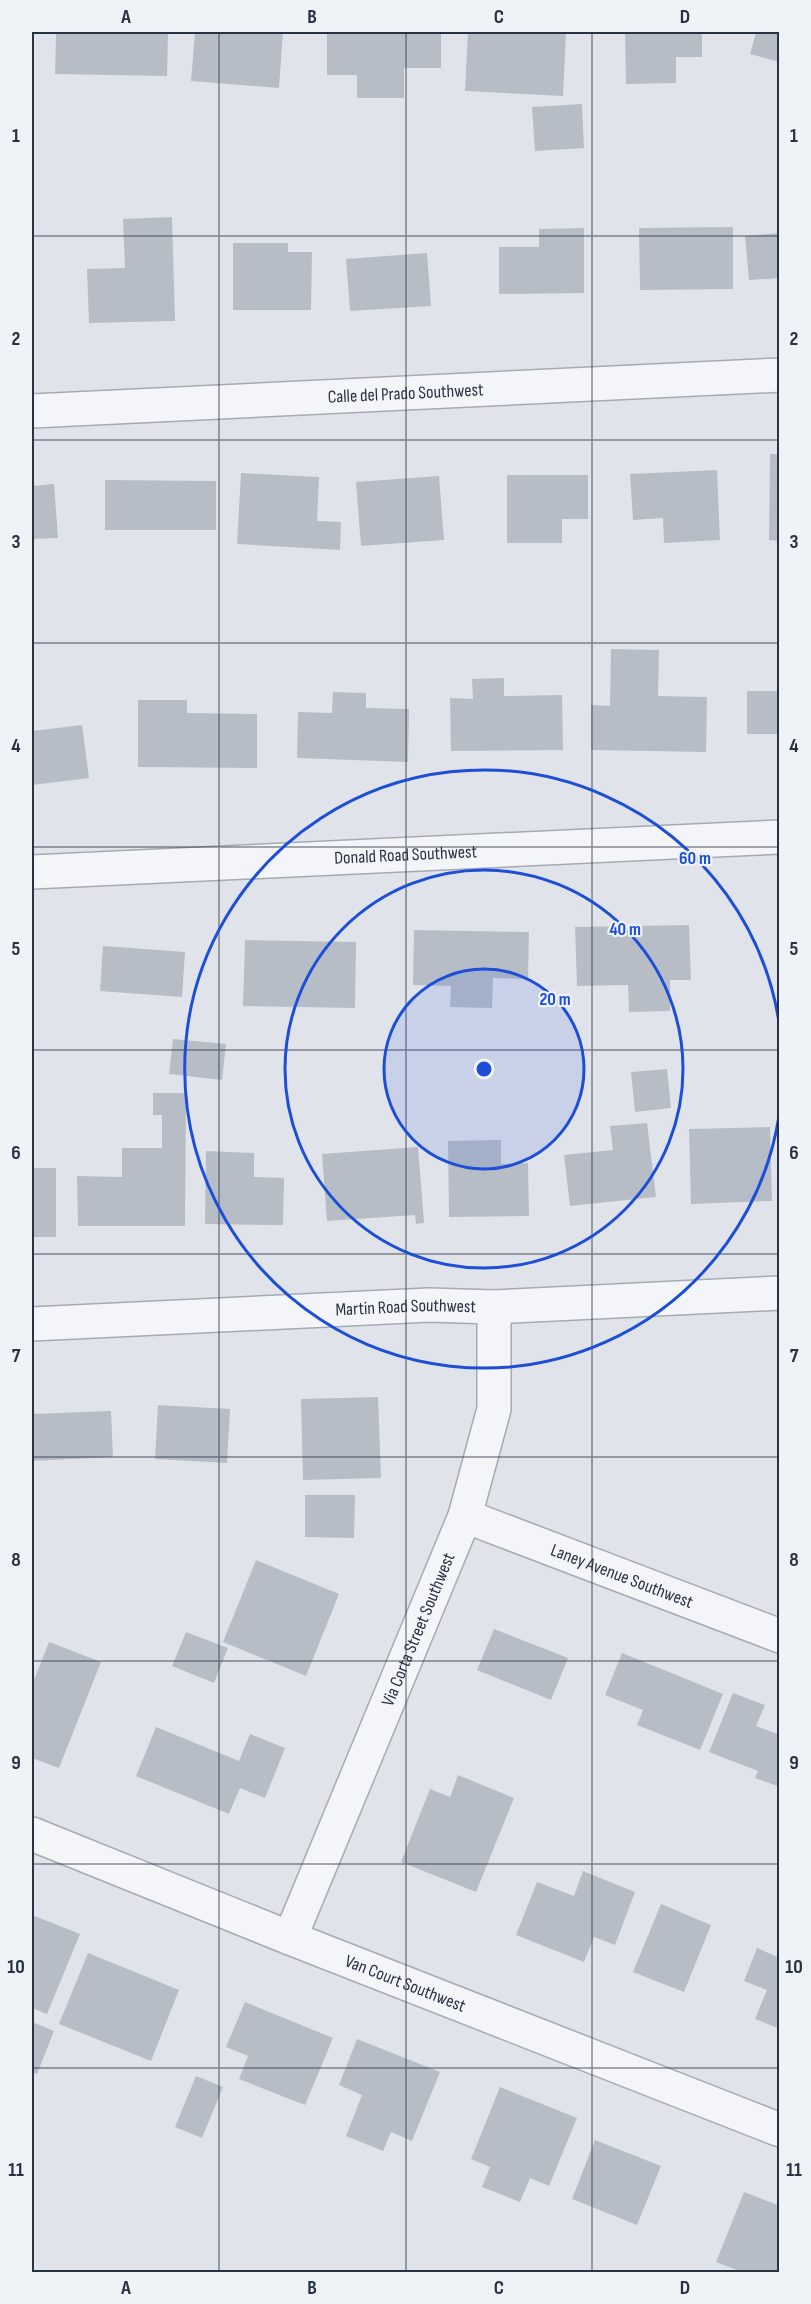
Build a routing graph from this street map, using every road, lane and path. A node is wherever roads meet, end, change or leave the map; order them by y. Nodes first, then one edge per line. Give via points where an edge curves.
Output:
1 (780, 375) edge
2 (32, 411) edge
3 (780, 837) edge
4 (32, 872) edge
5 (780, 1293) edge
6 (494, 1307) junction
7 (32, 1324) edge
8 (465, 1516) junction
9 (780, 1636) edge
10 (32, 1834) edge
11 (290, 1938) junction
12 (780, 2130) edge

1 - 2 street, Calle del Prado Southwest
3 - 4 street, Donald Road Southwest
5 - 6 street, Martin Road Southwest
6 - 7 street, Martin Road Southwest via 429,1305
6 - 8 street, Via Corta Street Southwest via 494,1409
8 - 9 street, Laney Avenue Southwest
8 - 11 street, Via Corta Street Southwest
10 - 11 street, Van Court Southwest
11 - 12 street, Van Court Southwest

